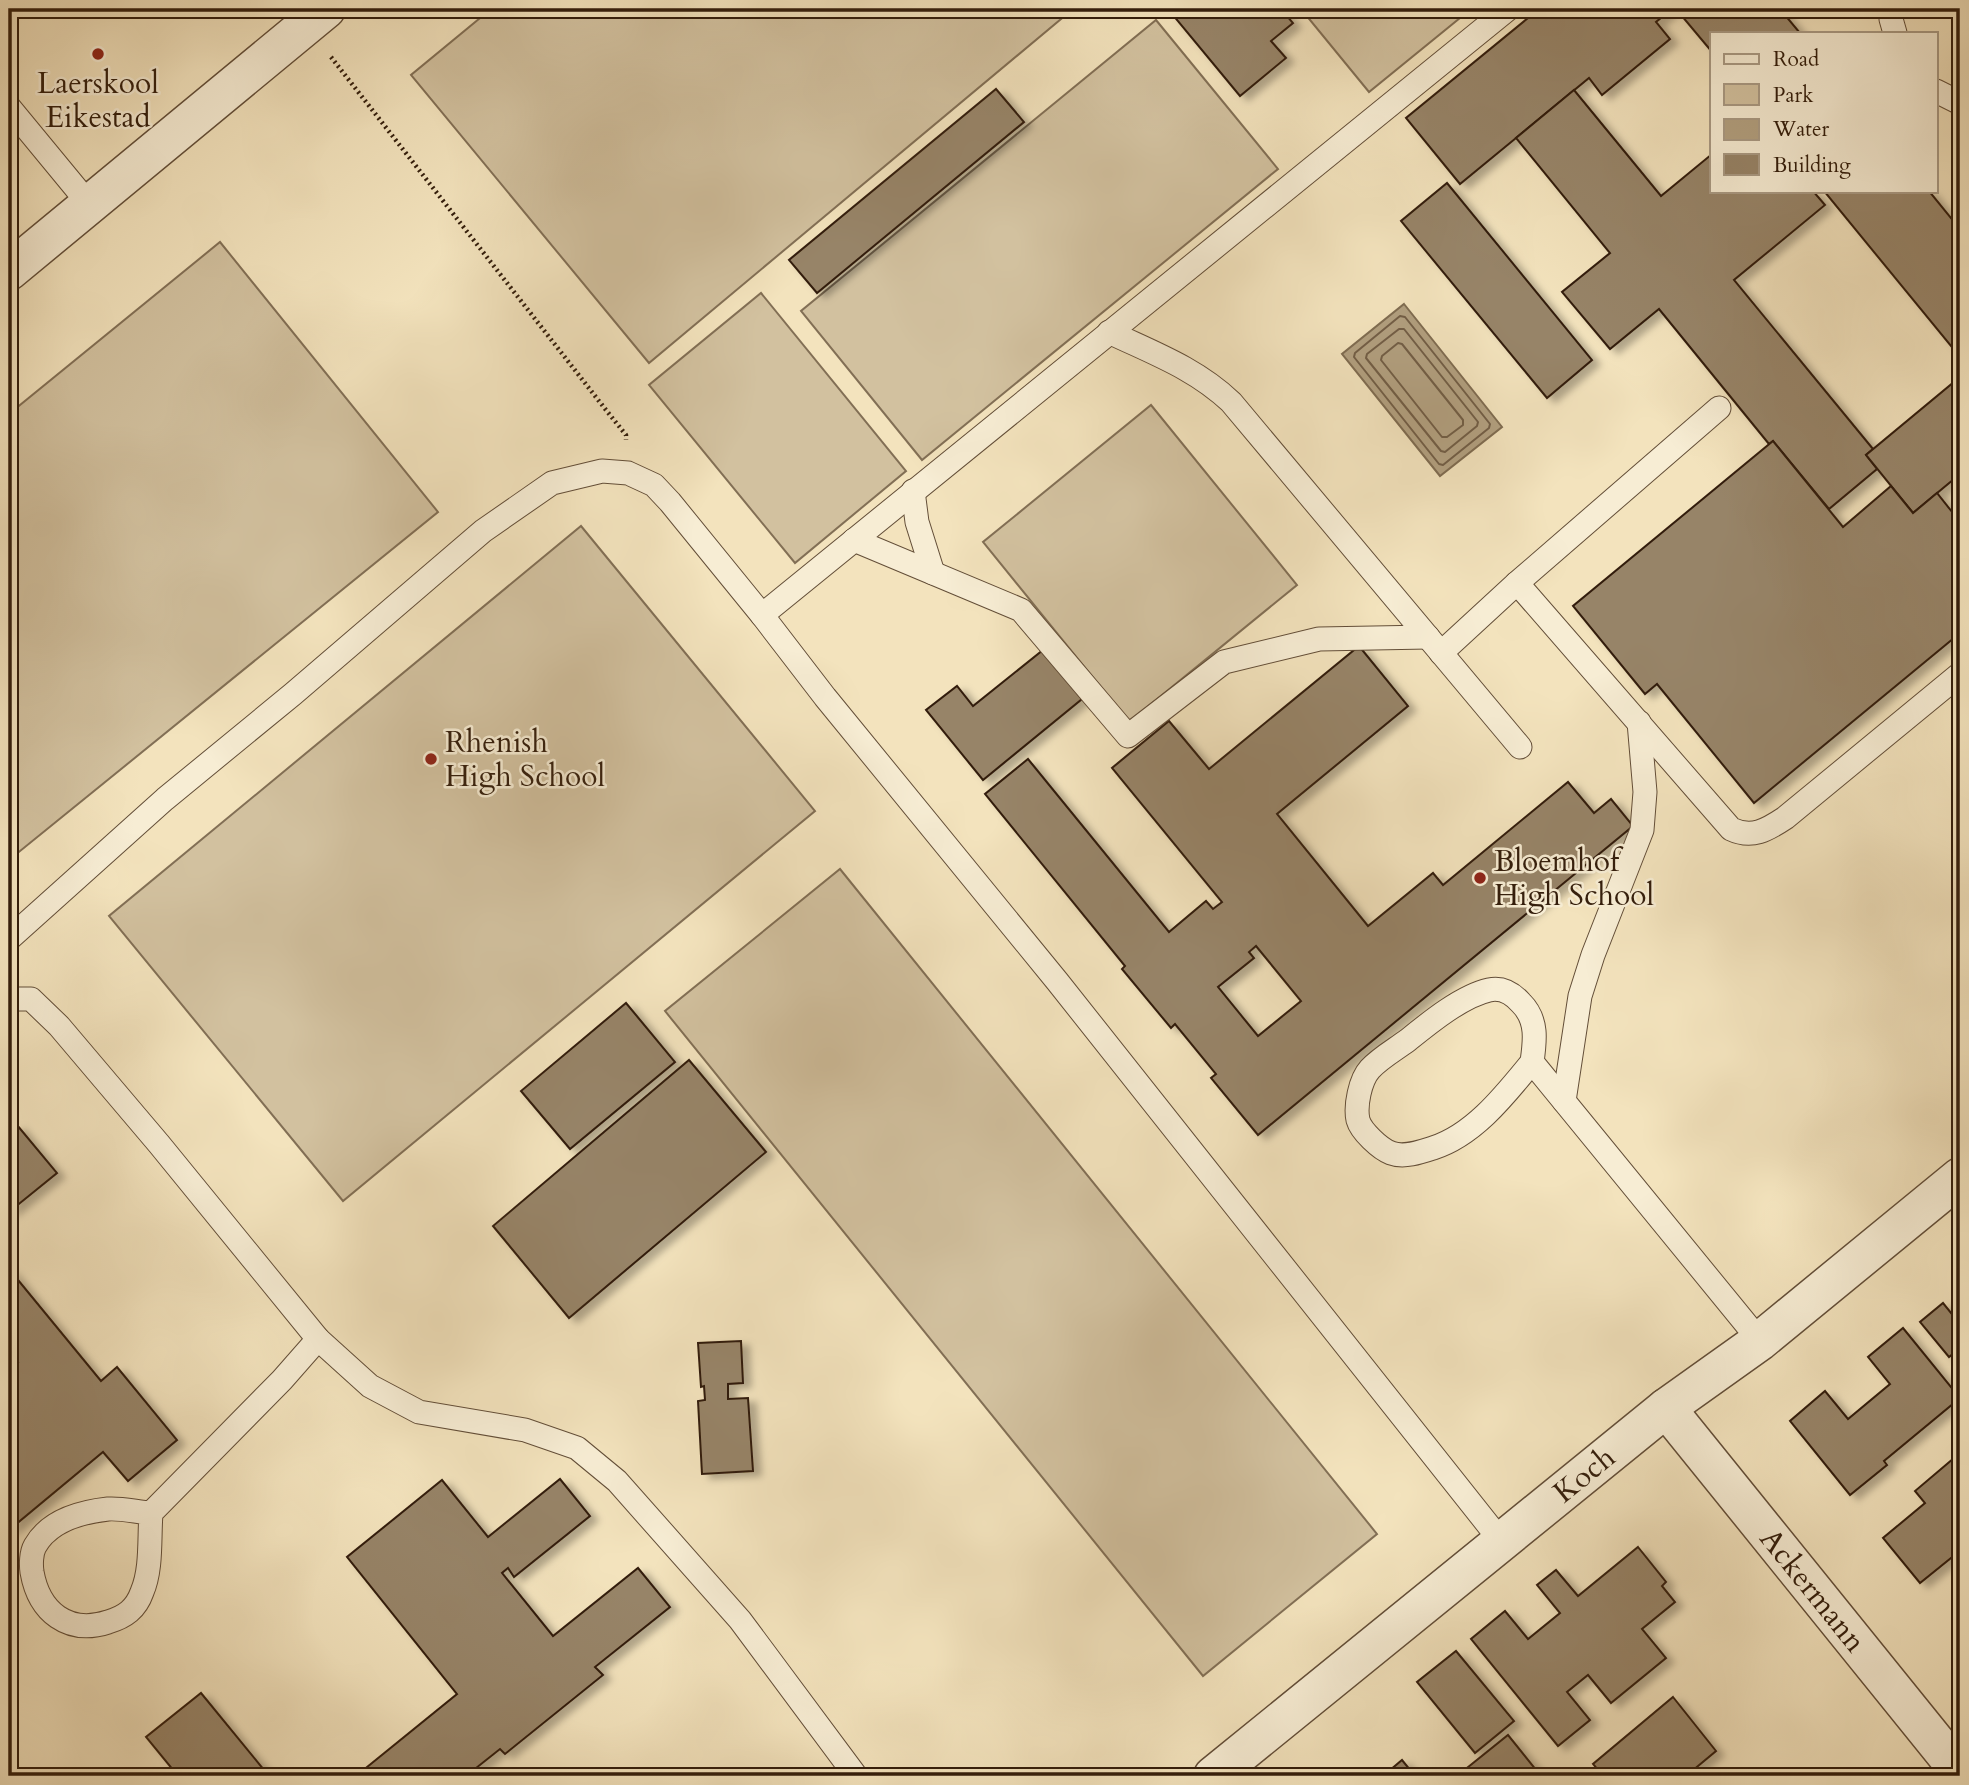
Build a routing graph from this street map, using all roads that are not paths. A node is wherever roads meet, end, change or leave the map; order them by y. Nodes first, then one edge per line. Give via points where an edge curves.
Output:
1 (326, 9) edge
2 (1508, 9) edge
3 (1892, 9) edge
4 (1895, 32) edge
5 (1938, 92) edge
6 (1960, 103) edge
7 (9, 107) edge
8 (89, 204) junction
9 (9, 271) edge
10 (1109, 332) junction
11 (1719, 408) dead end
12 (914, 491) junction
13 (854, 540) junction
14 (933, 573) junction
15 (1517, 583) junction
16 (762, 615) junction
17 (1434, 645) junction
18 (1960, 674) edge
19 (1639, 722) junction
20 (1520, 747) dead end
21 (9, 939) edge
22 (9, 999) edge
23 (1532, 1062) junction
24 (1564, 1101) junction
25 (1960, 1177) edge
26 (318, 1339) junction
27 (1760, 1341) junction
28 (1666, 1408) junction
29 (151, 1513) junction
30 (1501, 1541) junction
31 (1960, 1772) edge
32 (856, 1776) edge
33 (1213, 1776) edge

1 - 8 street
2 - 10 lane
3 - 4 lane
5 - 6 lane
7 - 8 lane
8 - 9 street
10 - 12 lane
10 - 17 lane via 1194,372 1231,402
11 - 15 lane
12 - 13 lane
12 - 14 lane via 917,522
13 - 14 lane
13 - 16 lane
14 - 17 lane via 1021,610 1128,736 1224,662 1319,639
15 - 17 lane
15 - 19 lane
16 - 21 lane via 654,485 628,473 602,471 552,483 483,531 165,799
16 - 30 lane
17 - 20 lane
18 - 19 lane via 1785,818 1757,832 1742,834 1731,829
19 - 24 lane via 1646,792 1642,830 1580,996
22 - 26 lane via 31,999 59,1026
23 - 23 lane via 1478,1120 1434,1148 1391,1153 1373,1141 1358,1121 1359,1092 1369,1070 1431,1021 1490,989 1512,993 1526,1008 1536,1034
23 - 24 lane
24 - 27 lane
25 - 27 street, Koch
26 - 29 lane
26 - 32 lane via 370,1386 419,1412 525,1430 577,1448 617,1481 740,1620
27 - 28 street, Koch
28 - 30 street, Koch
28 - 31 street, Ackermann
29 - 29 lane via 111,1509 78,1515 50,1529 34,1548 31,1565 35,1590 48,1611 66,1622 93,1627 132,1611 143,1592
30 - 33 street, Koch

